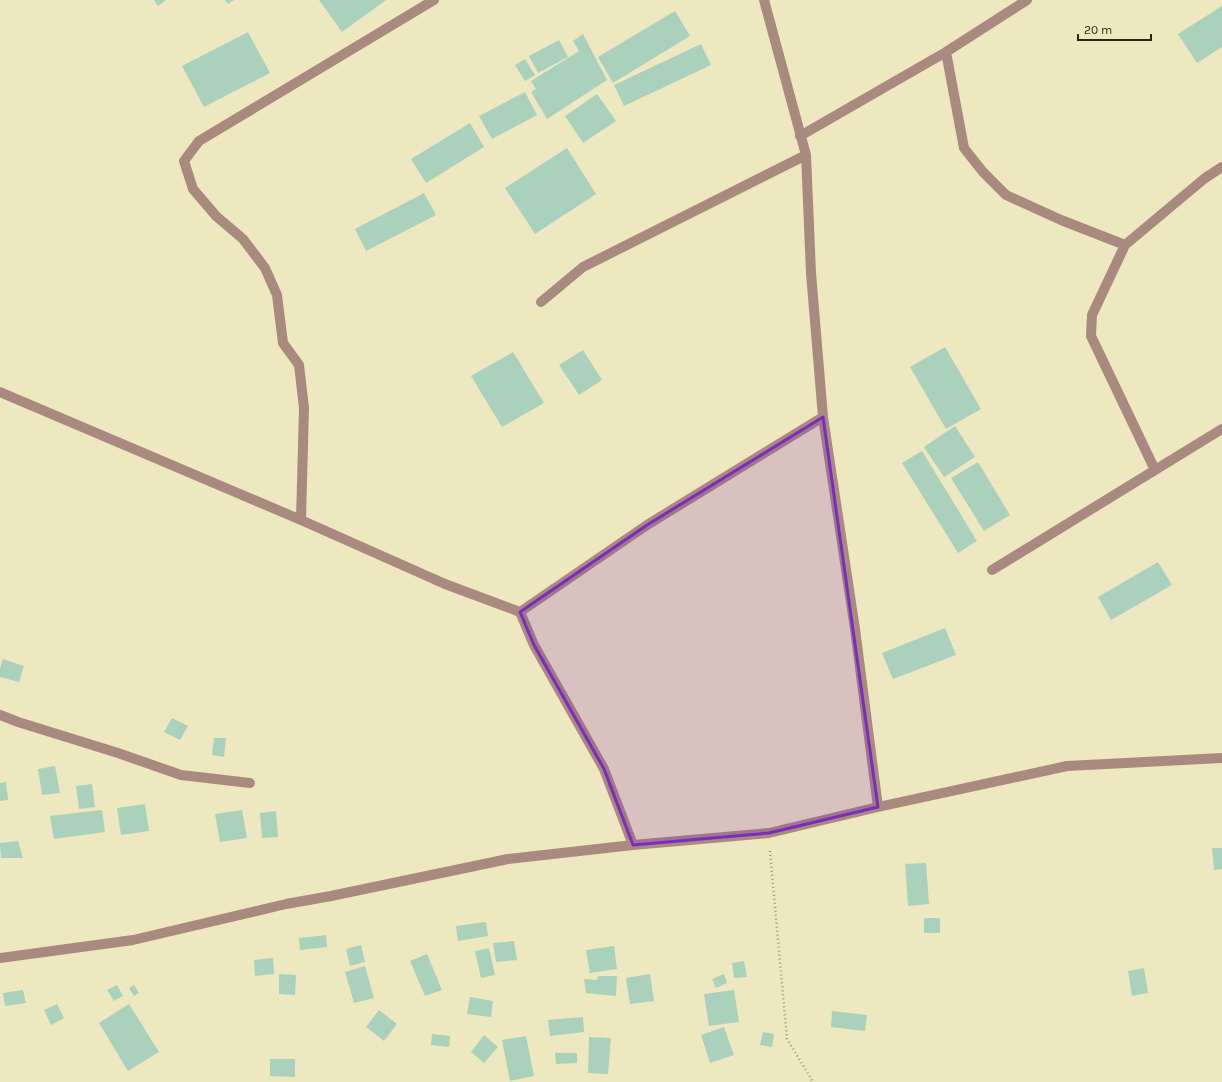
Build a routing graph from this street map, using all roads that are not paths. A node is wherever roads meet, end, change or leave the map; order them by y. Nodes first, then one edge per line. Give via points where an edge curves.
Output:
1 (434, 0) edge
2 (764, 0) edge
3 (1027, 0) edge
4 (946, 52) junction
5 (800, 136) junction
6 (806, 155) junction
7 (1222, 167) edge
8 (1125, 245) junction
9 (541, 302) dead end
10 (0, 392) edge
11 (823, 416) junction
12 (1222, 429) edge
13 (1155, 470) junction
14 (301, 520) junction
15 (992, 570) dead end
16 (520, 612) junction
17 (0, 715) edge
18 (1222, 758) edge
19 (250, 784) dead end
20 (878, 807) junction
21 (633, 845) junction
22 (0, 958) edge

1 - 14 street via 199,141 184,161 193,188 216,216 243,239 265,268 277,296 283,343 299,366 304,408
2 - 5 street
3 - 4 street
4 - 5 street
4 - 8 street via 964,148 983,172 1006,195
5 - 6 street
6 - 9 street via 583,267
6 - 11 street via 811,273
7 - 8 street via 1205,178
8 - 13 street via 1092,316 1091,336
10 - 14 street
11 - 16 street via 647,524
11 - 20 street
12 - 13 street
13 - 15 street
14 - 16 street via 445,584
16 - 21 street via 534,645 604,769
17 - 19 street via 181,774
18 - 20 street via 1066,766
20 - 21 street via 769,833
21 - 22 street via 508,859 286,904 133,940

